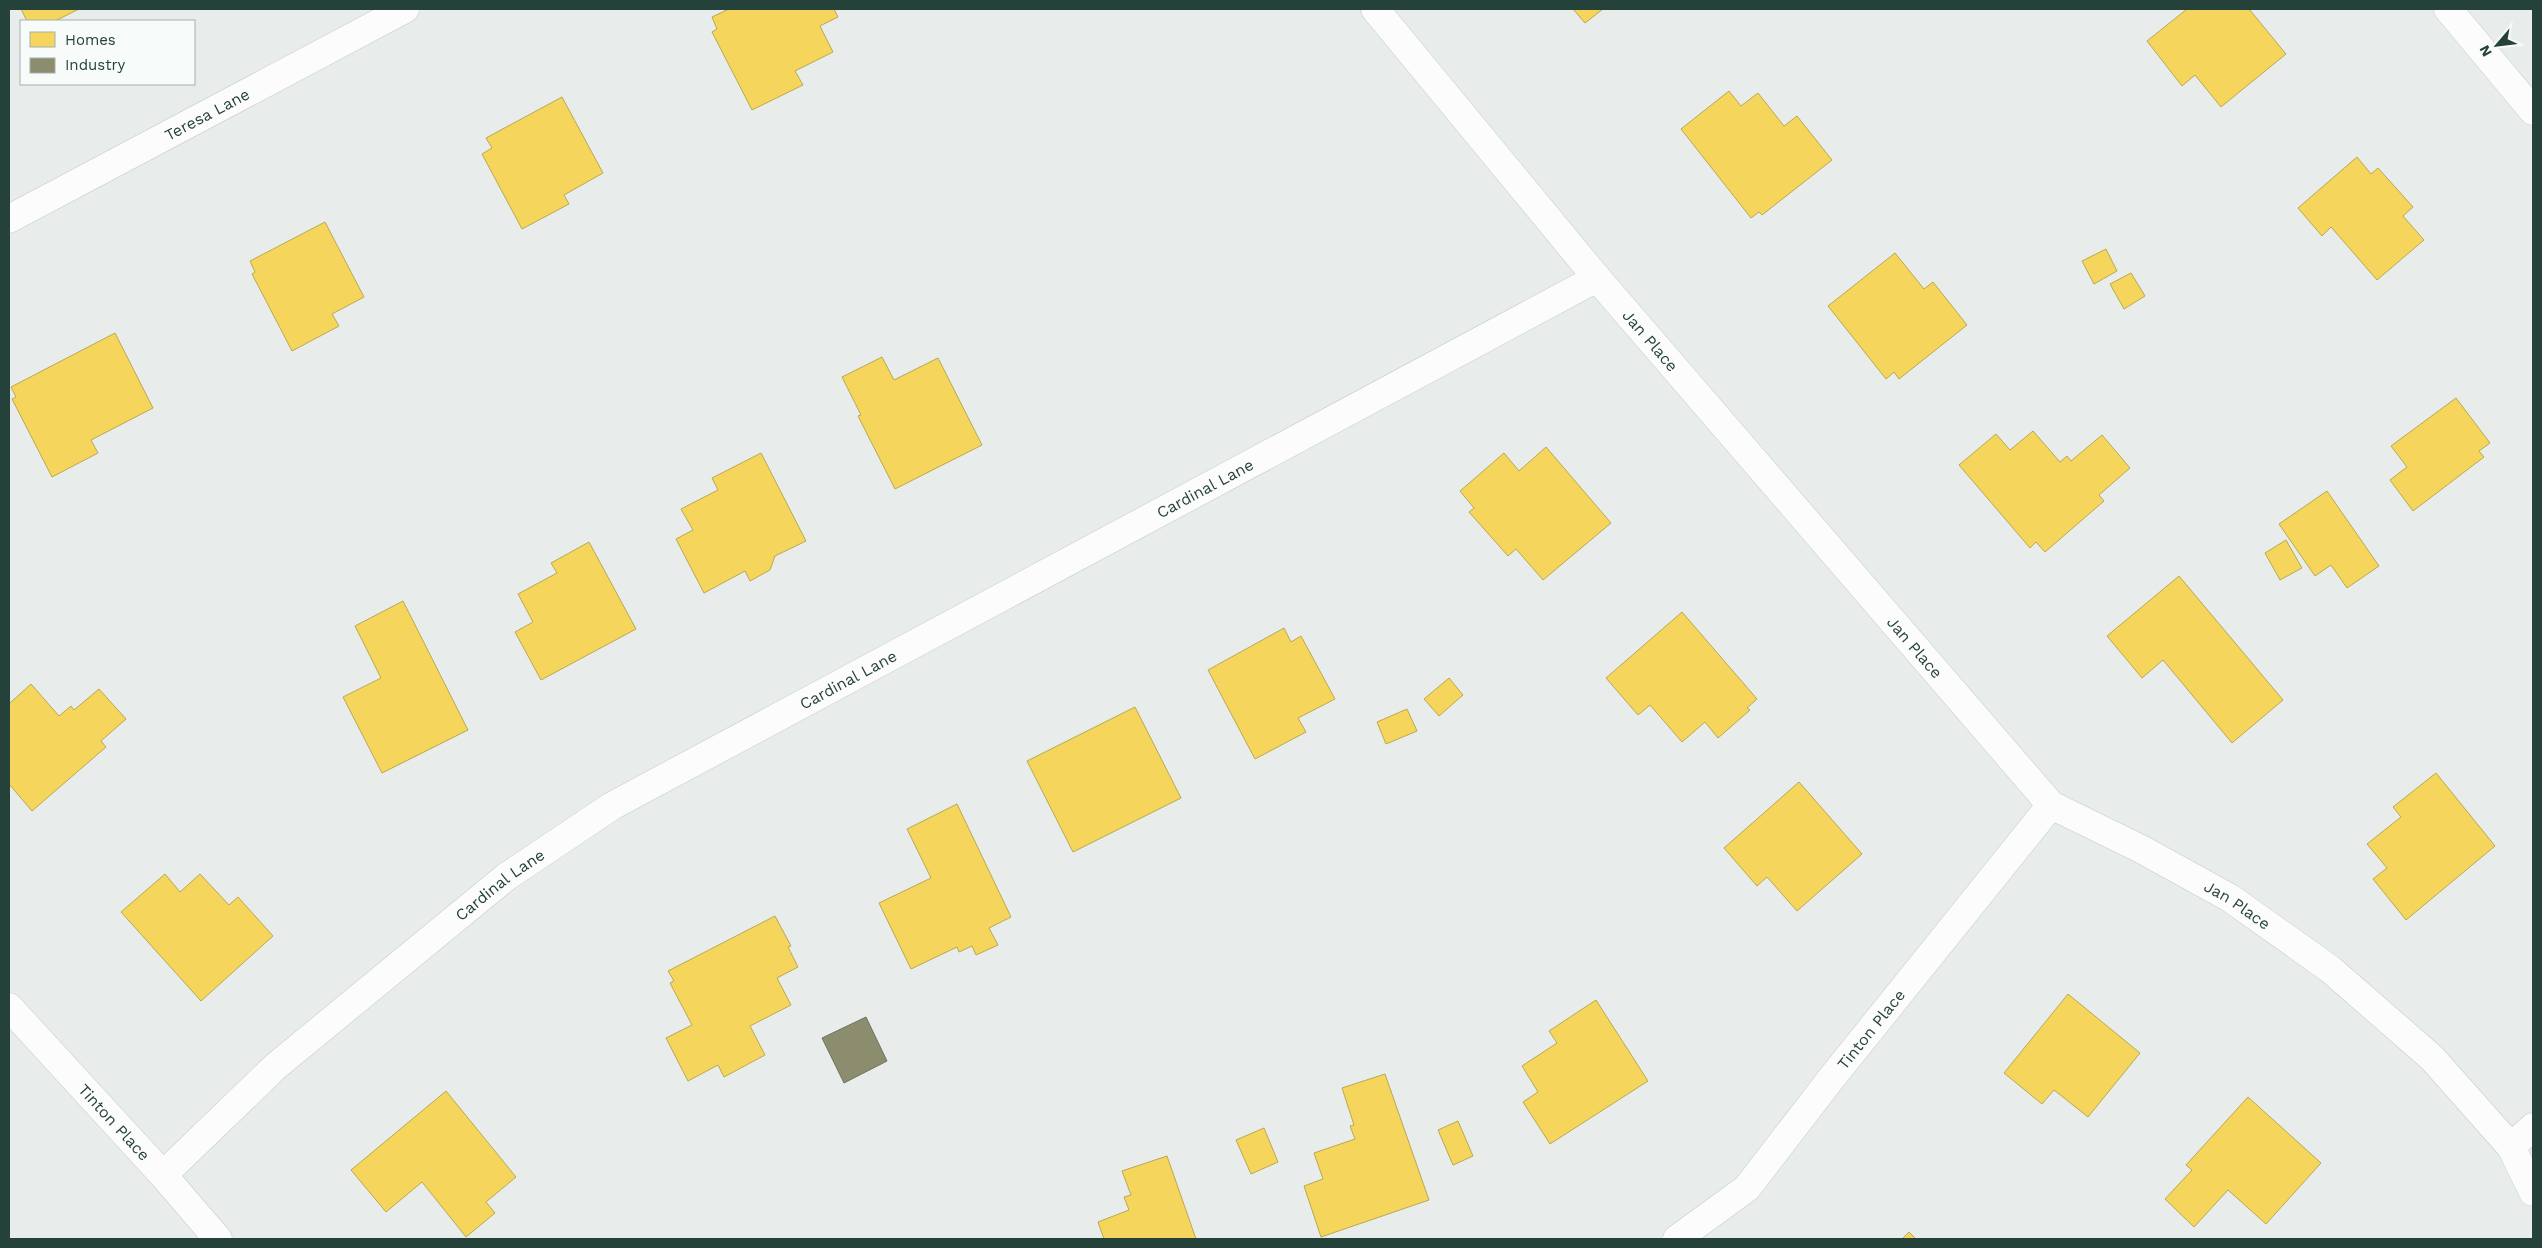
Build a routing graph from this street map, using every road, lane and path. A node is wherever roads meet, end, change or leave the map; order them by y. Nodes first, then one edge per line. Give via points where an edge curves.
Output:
1 (405, 9) edge
2 (1375, 9) edge
3 (2448, 9) edge
4 (2533, 111) edge
5 (9, 220) edge
6 (1597, 278) junction
7 (2051, 805) junction
8 (9, 1007) edge
9 (2533, 1128) edge
10 (2511, 1146) junction
11 (163, 1175) junction
12 (2533, 1192) edge
13 (218, 1239) edge
14 (1677, 1239) edge

1 - 5 street, Teresa Lane
2 - 6 street, Jan Place
3 - 4 street
6 - 7 street, Jan Place
6 - 11 street, Cardinal Lane via 612,806 506,877 276,1066
7 - 10 street, Jan Place via 2230,898 2330,969 2432,1058
7 - 14 street, Tinton Place via 1747,1188
8 - 11 street, Tinton Place
9 - 10 street
10 - 12 street, Jan Place
11 - 13 street, Tinton Place

